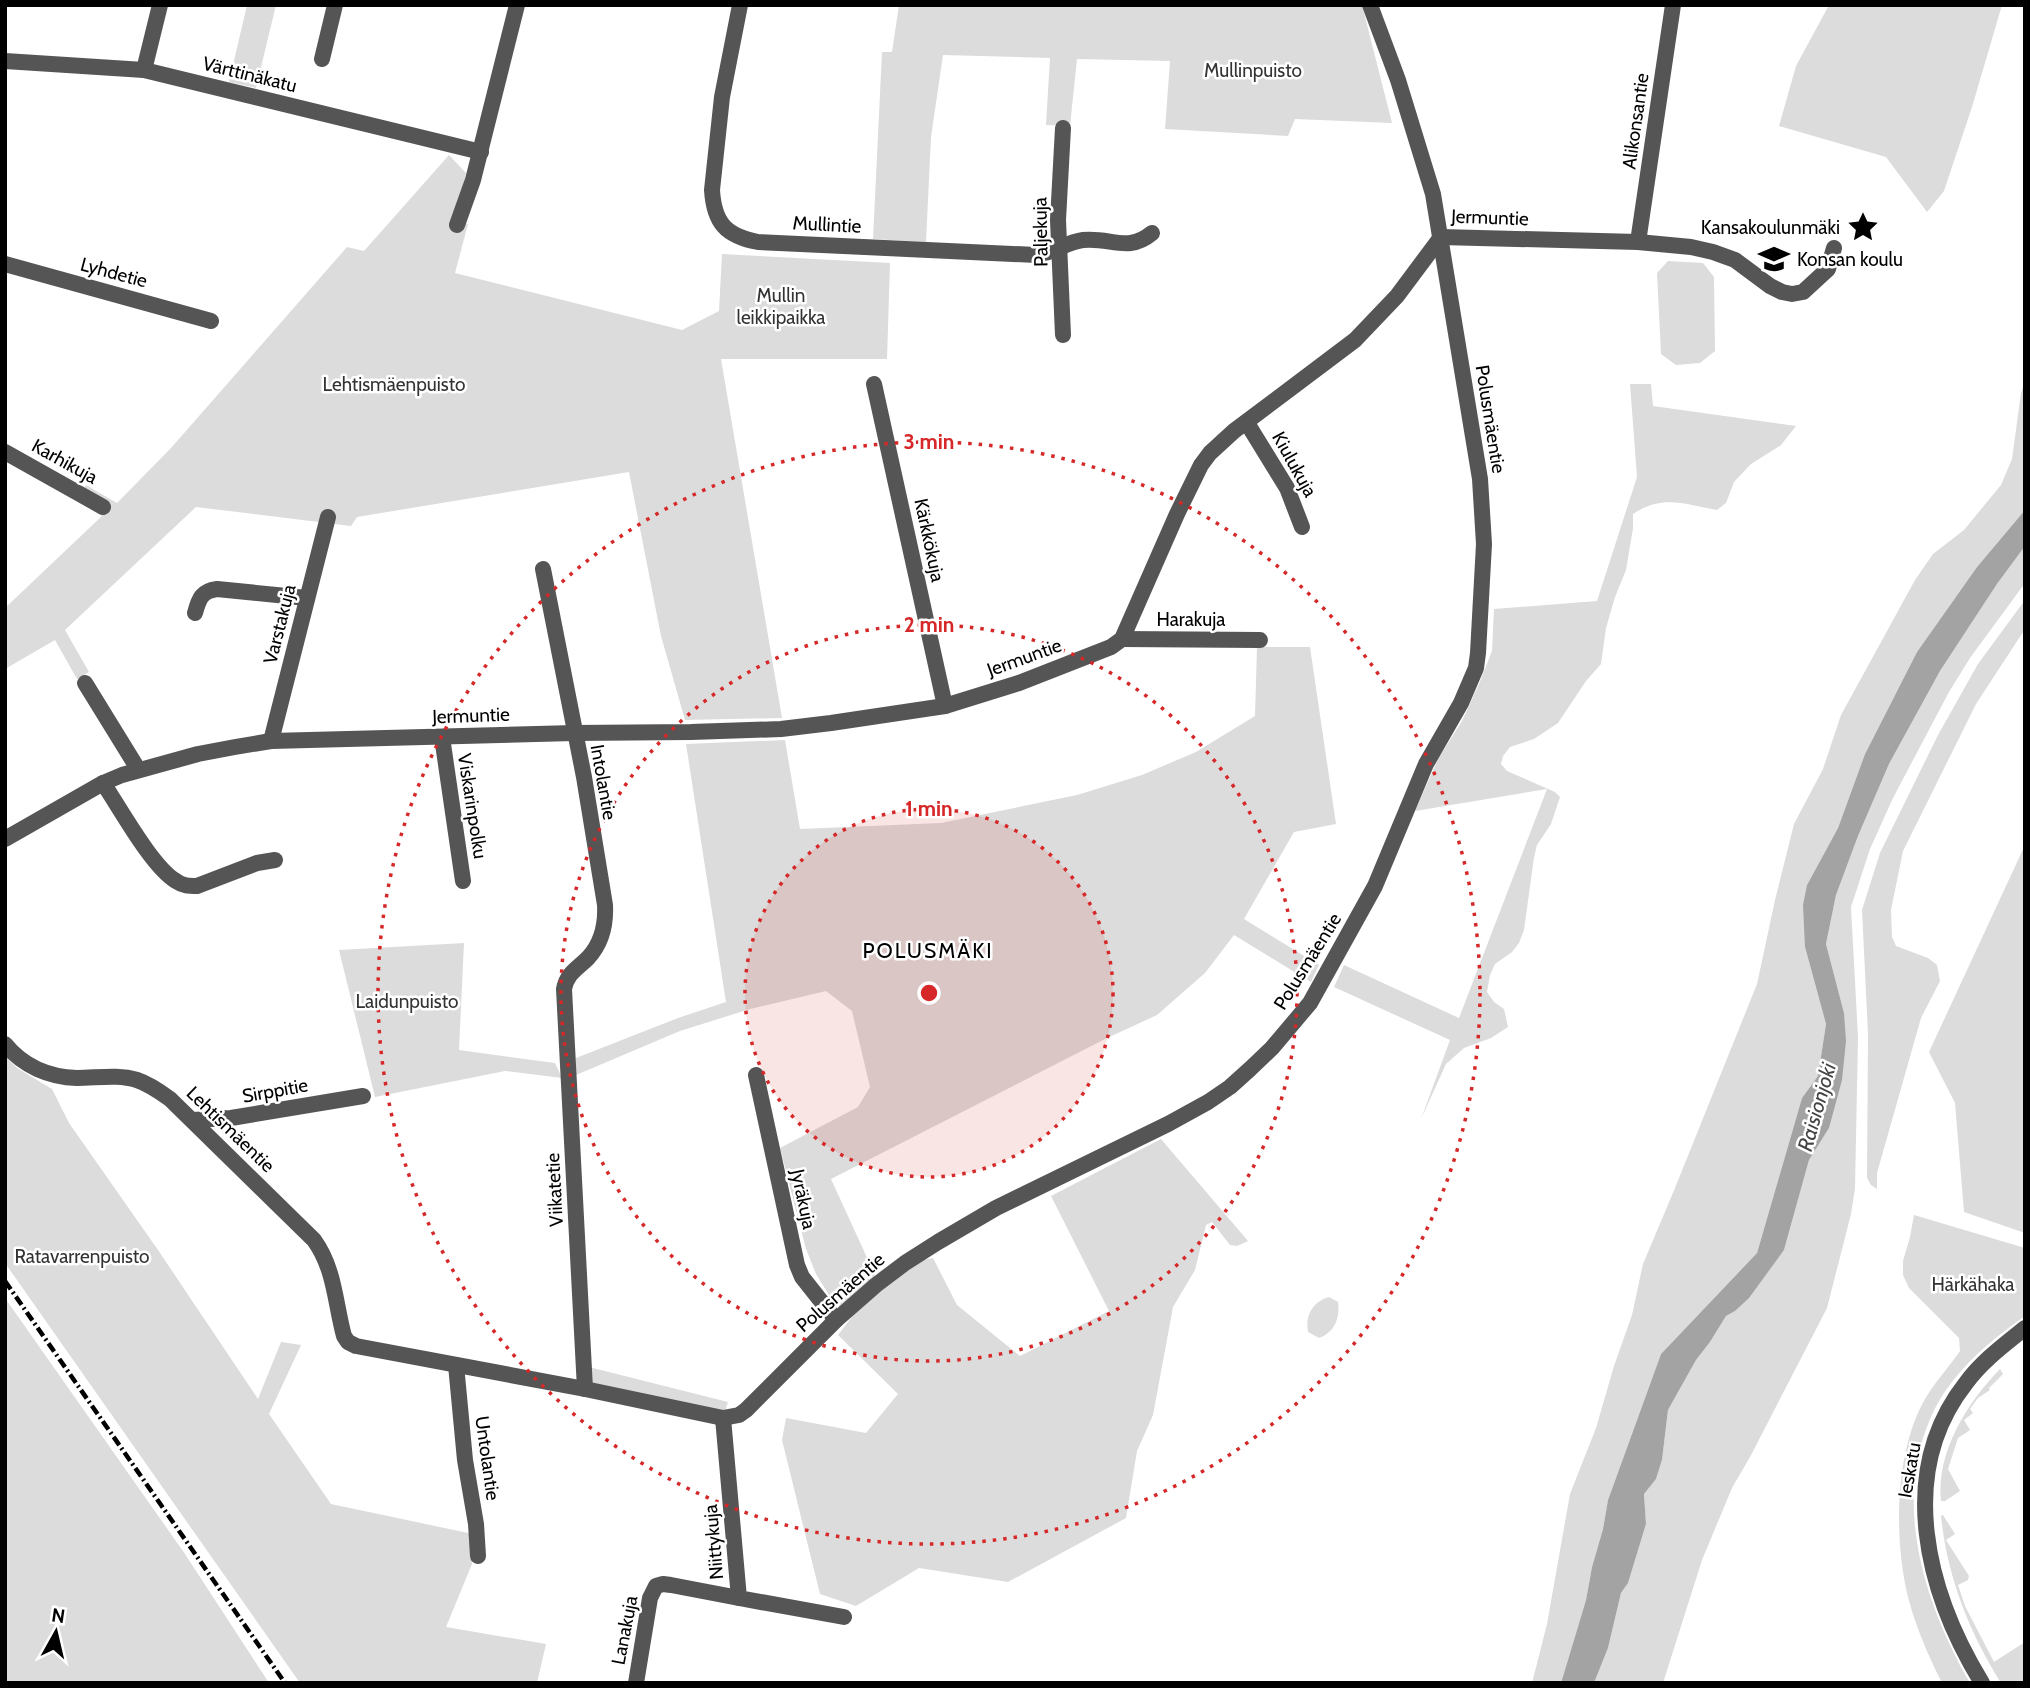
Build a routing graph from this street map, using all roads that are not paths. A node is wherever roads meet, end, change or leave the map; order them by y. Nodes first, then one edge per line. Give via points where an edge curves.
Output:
1 (160, 5) edge
2 (335, 5) edge
3 (517, 5) edge
4 (740, 5) edge
5 (1370, 5) edge
6 (1673, 5) edge
7 (322, 59) dead end
8 (5, 61) edge
9 (144, 70) junction
10 (1063, 128) dead end
11 (481, 152) junction
12 (457, 225) dead end
13 (1152, 233) dead end
14 (1441, 237) junction
15 (1638, 242) junction
16 (1060, 248) junction
17 (1834, 248) dead end
18 (5, 264) edge
19 (211, 321) dead end
20 (1063, 335) dead end
21 (874, 384) dead end
22 (1247, 423) junction
23 (5, 452) edge
24 (103, 507) dead end
25 (328, 517) dead end
26 (1303, 527) dead end
27 (543, 569) dead end
28 (306, 598) junction
29 (195, 612) dead end
30 (1122, 639) junction
31 (1260, 640) dead end
32 (85, 683) dead end
33 (945, 706) junction
34 (574, 733) junction
35 (442, 737) junction
36 (271, 741) junction
37 (138, 769) junction
38 (103, 783) junction
39 (6, 838) edge
40 (275, 860) dead end
41 (463, 881) dead end
42 (564, 989) joint
43 (5, 1044) edge
44 (756, 1074) dead end
45 (363, 1096) dead end
46 (192, 1120) junction
47 (836, 1320) junction
48 (2025, 1328) edge
49 (456, 1365) junction
50 (586, 1389) junction
51 (723, 1418) junction
52 (478, 1556) dead end
53 (738, 1598) junction
54 (844, 1617) dead end
55 (636, 1683) edge
56 (1982, 1683) edge

1 - 9 street
2 - 7 street
3 - 11 street
4 - 16 street, Mullintie via 722,97 712,190 713,204 727,230 740,239 771,243 1036,255
5 - 14 street, Polusmäentie via 1413,124
6 - 15 street, Alikonsantie
8 - 9 street, Värttinäkatu
9 - 11 street, Värttinäkatu
10 - 16 street, Paljekuja
11 - 12 street
13 - 16 street, Mullintie via 1136,244 1084,240
14 - 15 street, Jermuntie
14 - 22 street, Jermuntie via 1397,296 1354,340
14 - 47 street, Polusmäentie via 1484,517 1478,653 1471,684 1426,764 1352,931 1310,1003 1272,1048 1230,1087 1168,1124 996,1208 938,1242 876,1285
15 - 17 street, Jermuntie via 1713,252 1793,294 1803,292 1828,269
16 - 20 street, Paljekuja
18 - 19 street, Lyhdetie
21 - 33 street, Kärkkökuja
22 - 26 street, Kiulukuja via 1287,488
22 - 30 street, Jermuntie via 1222,441 1201,465
23 - 24 street, Karhikuja
25 - 28 street, Varstakuja
27 - 34 street, Intolantie
28 - 29 street via 208,590
28 - 36 street, Varstakuja
30 - 31 street, Harakuja
30 - 33 street, Jermuntie via 1019,683
32 - 37 street
33 - 34 street, Jermuntie via 781,729
34 - 35 street, Jermuntie
34 - 42 street, Intolantie via 606,916 596,947 569,975
35 - 36 street, Jermuntie
35 - 41 street, Viskarinpolku
36 - 37 street, Jermuntie
37 - 38 street, Jermuntie
38 - 39 street, Jermuntie
38 - 40 street via 161,868 179,883 197,886
42 - 50 street, Viikatetie
43 - 46 street, Lehtismäentie via 23,1062 56,1076 118,1077 155,1087
44 - 47 street, Jyräkuja via 797,1265
45 - 46 street, Sirppitie
46 - 49 street, Lehtismäentie via 323,1253 348,1342
47 - 51 street, Polusmäentie via 746,1410
48 - 56 street, Ieskatu via 1979,1368 1955,1399 1937,1434 1924,1488 1931,1559 1943,1600 1959,1643
49 - 50 street
49 - 52 street, Untolantie
50 - 51 street
51 - 53 street, Niittykuja
53 - 54 street, Niittykuja
53 - 55 street, Lanakuja via 671,1584 656,1586

